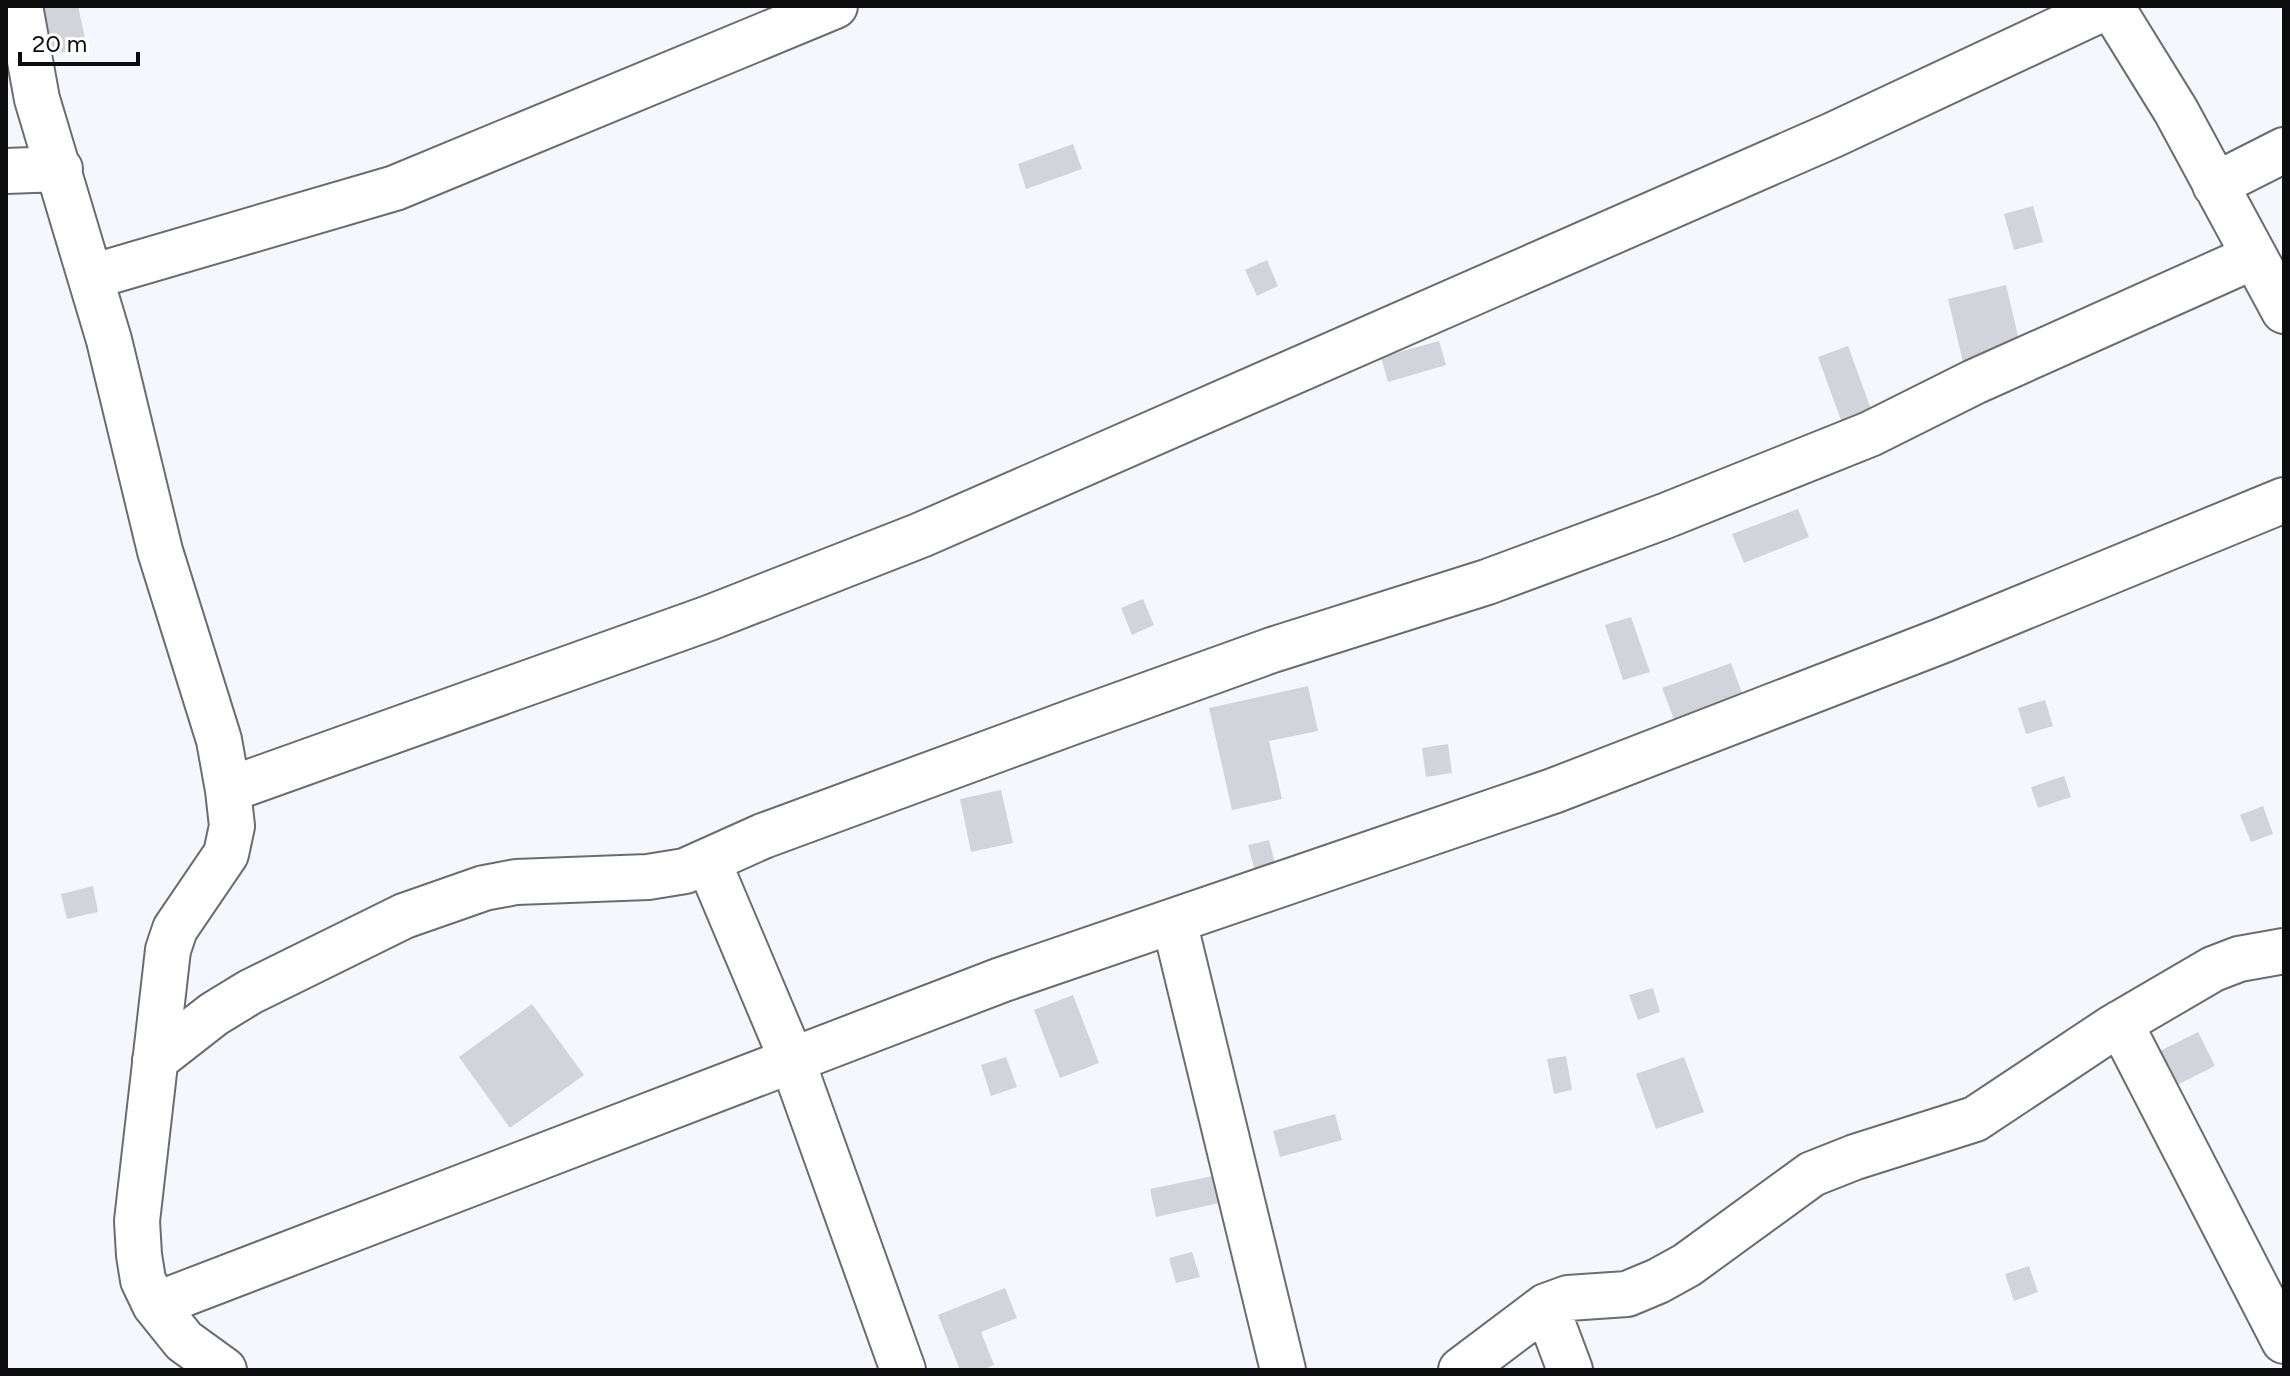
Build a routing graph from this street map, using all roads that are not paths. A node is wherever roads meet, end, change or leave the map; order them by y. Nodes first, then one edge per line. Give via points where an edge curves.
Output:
1 (20, 6) edge
2 (835, 6) edge
3 (2110, 6) edge
4 (2284, 150) edge
5 (60, 169) junction
6 (6, 171) edge
7 (2215, 185) junction
8 (2253, 257) junction
9 (91, 277) junction
10 (2284, 311) edge
11 (2284, 500) edge
12 (228, 790) junction
13 (708, 861) junction
14 (1174, 921) junction
15 (2284, 951) edge
16 (2120, 1023) junction
17 (155, 1060) junction
18 (792, 1060) junction
19 (155, 1305) junction
20 (1546, 1306) junction
21 (2284, 1341) edge
22 (224, 1370) edge
23 (903, 1370) edge
24 (1283, 1370) edge
25 (1461, 1370) edge
26 (1570, 1370) edge

1 - 5 street via 29,69
2 - 9 street via 395,188
3 - 7 street via 2141,49
3 - 12 street via 1833,135 921,535 709,618
4 - 7 street
5 - 6 street
5 - 9 street
7 - 8 street
8 - 10 street
8 - 13 street via 1870,434 1737,488 1487,582 1272,650 1075,721
9 - 12 street via 160,551 219,740
11 - 14 street via 1946,639 1553,791
12 - 17 street via 232,826 226,854 175,929 168,950
13 - 17 street via 668,875 516,882 449,899 250,992
13 - 18 street
14 - 18 street
14 - 24 street
15 - 16 street via 2213,969
16 - 20 street via 1975,1119 1812,1174 1658,1281 1627,1294 1568,1298
16 - 21 street
17 - 19 street via 137,1221 143,1280
18 - 19 street
18 - 23 street
19 - 22 street via 184,1341
20 - 25 street
20 - 26 street

